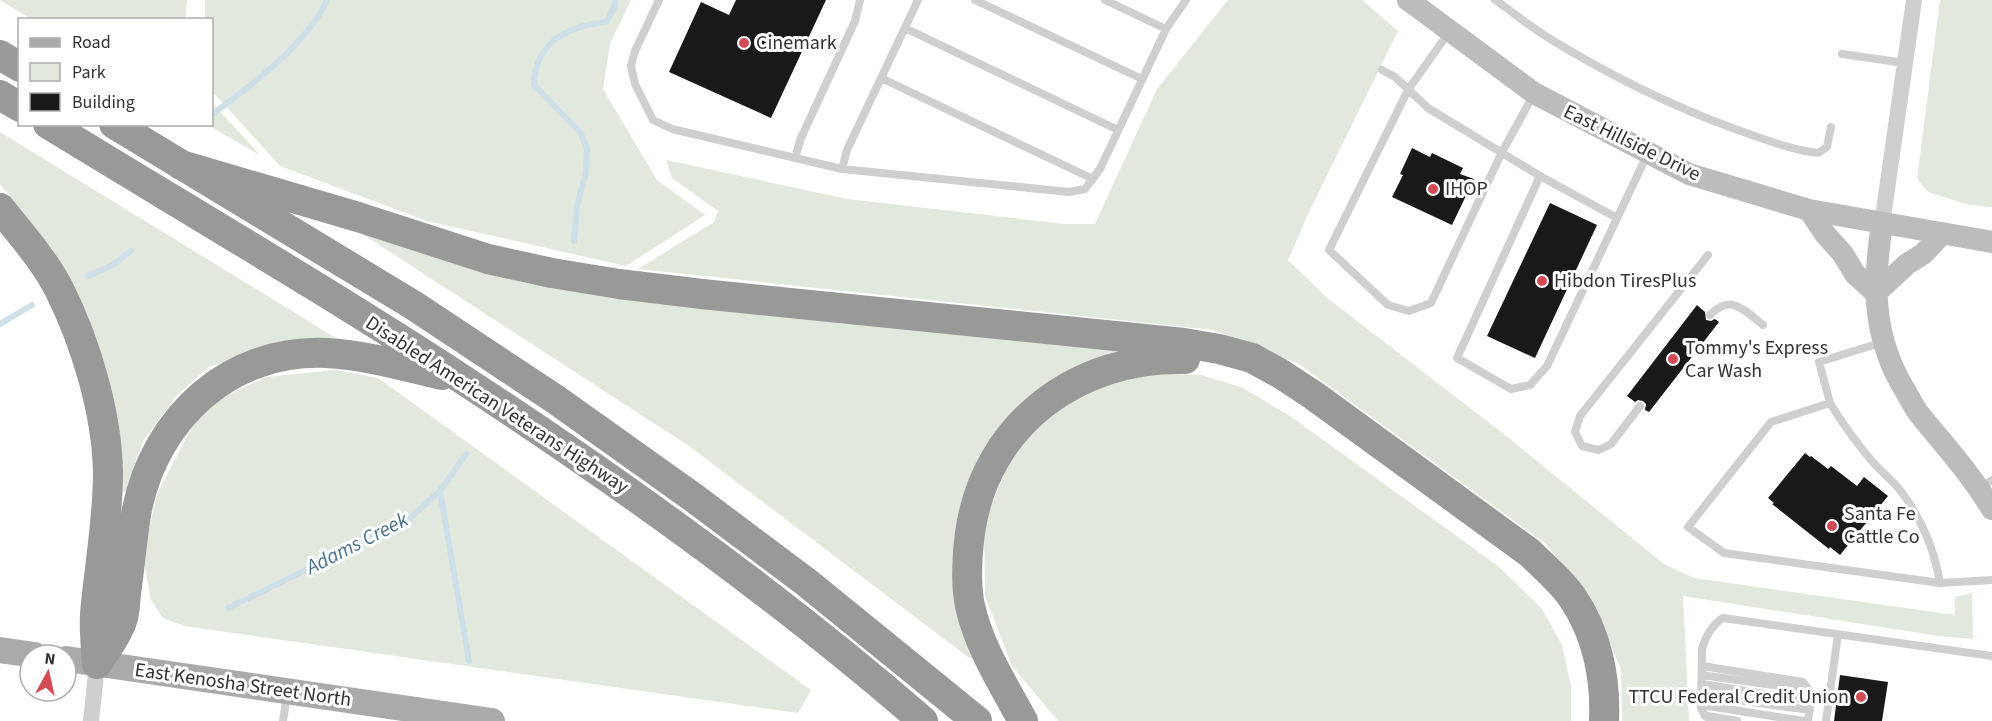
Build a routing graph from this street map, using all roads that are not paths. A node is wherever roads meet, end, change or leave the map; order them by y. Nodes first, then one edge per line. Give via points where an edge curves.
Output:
1 (659, 0) edge
2 (860, 0) edge
3 (918, 0) edge
4 (975, 0) edge
5 (1105, 0) edge
6 (1186, 0) edge
7 (1408, 0) edge
8 (1496, 0) edge
9 (1914, 0) edge
10 (905, 28) junction
11 (1166, 28) junction
12 (1449, 32) junction
13 (1842, 54) dead end
14 (0, 56) edge
15 (1905, 63) junction
16 (18, 66) edge
17 (1382, 70) dead end
18 (881, 78) junction
19 (1142, 79) junction
20 (1408, 90) junction
21 (1534, 93) junction
22 (0, 95) edge
23 (18, 106) edge
24 (51, 126) edge
25 (117, 126) edge
26 (1831, 127) dead end
27 (1118, 130) junction
28 (1502, 152) junction
29 (1648, 153) junction
30 (795, 158) junction
31 (181, 165) junction
32 (842, 169) junction
33 (1540, 176) junction
34 (1093, 178) junction
35 (0, 208) edge
36 (1809, 210) junction
37 (1617, 218) junction
38 (1882, 224) junction
39 (1942, 234) junction
40 (1992, 242) edge
41 (1708, 255) dead end
42 (1876, 293) junction
43 (1710, 315) dead end
44 (1763, 325) dead end
45 (1883, 342) junction
46 (464, 380) junction
47 (1830, 404) junction
48 (1640, 406) dead end
49 (1986, 484) edge
50 (1992, 509) edge
51 (1992, 580) edge
52 (1940, 583) junction
53 (1838, 634) junction
54 (0, 650) edge
55 (18, 653) edge
56 (1992, 656) edge
57 (78, 662) edge
58 (97, 664) junction
59 (1702, 675) junction
60 (287, 691) junction
61 (1701, 694) junction
62 (1701, 705) junction
63 (1810, 706) junction
64 (1705, 716) junction
65 (445, 718) edge
66 (91, 721) edge
67 (284, 721) edge
68 (492, 721) edge
69 (923, 721) edge
70 (977, 721) edge
71 (1023, 721) edge
72 (1590, 721) edge
73 (1604, 721) edge
74 (1714, 721) edge
75 (1737, 721) edge
76 (1806, 721) edge
77 (1826, 721) edge

1 - 30 lane via 631,66 653,120 672,129
2 - 30 lane via 855,21
3 - 10 lane
4 - 19 lane
5 - 11 lane
6 - 11 lane
7 - 12 street, East Hillside Drive
8 - 26 lane via 1606,72 1718,122 1787,147 1818,153 1827,147
9 - 15 street
10 - 18 lane
10 - 27 lane
11 - 19 lane
12 - 20 lane
12 - 21 street, East Hillside Drive
13 - 15 lane
14 - 16 highway
15 - 38 street
17 - 20 lane
18 - 32 lane
18 - 34 lane
19 - 27 lane
20 - 28 lane via 1428,108
20 - 28 lane via 1329,250 1389,305 1409,311 1431,303
21 - 28 lane
21 - 29 street, East Hillside Drive
22 - 23 highway
24 - 46 highway, Disabled American Veterans Highway
25 - 31 highway, Disabled American Veterans Highway
27 - 34 lane
28 - 33 lane
29 - 36 street, East Hillside Drive via 1689,174
29 - 37 lane
30 - 32 lane
31 - 70 highway, Disabled American Veterans Highway via 413,305 555,399 806,582
31 - 73 highway via 488,259 552,273 702,294 1219,348 1252,358 1313,395 1530,553 1554,577 1572,597 1594,641 1605,688
32 - 34 lane via 1069,192 1085,189
33 - 37 lane
33 - 37 lane via 1456,358 1511,389 1530,385 1548,366
35 - 58 highway via 30,244 58,288 92,375 108,472 95,617
36 - 38 street, East Hillside Drive
36 - 42 street via 1855,274
38 - 39 street, East Hillside Drive
38 - 42 street via 1876,258
39 - 40 street, East Hillside Drive
39 - 42 street
41 - 48 lane via 1580,416 1575,432 1582,446 1599,450 1611,444
42 - 45 street
43 - 44 lane via 1719,306 1732,304
45 - 47 lane via 1819,362
45 - 49 street via 1918,413
46 - 58 highway via 353,355 291,355 243,369 193,401 150,466 137,510 122,621
46 - 69 highway, Disabled American Veterans Highway via 651,507
47 - 52 lane via 1872,462 1902,493 1925,531
47 - 52 lane via 1771,422 1688,528 1724,554
49 - 50 street
51 - 52 lane
53 - 56 lane
53 - 59 lane via 1723,618 1705,640
53 - 77 lane
54 - 55 main road
57 - 58 main road, East Kenosha Street North
58 - 60 main road, East Kenosha Street North
58 - 66 street
59 - 61 lane
59 - 63 lane
59 - 63 lane via 1798,680 1809,690
60 - 65 main road, East Kenosha Street North
60 - 67 lane
61 - 62 lane
61 - 63 lane
62 - 64 lane
62 - 76 lane
63 - 76 lane
64 - 74 lane
64 - 75 lane
65 - 68 main road, East Kenosha Street North
71 - 72 highway via 990,660 970,604 968,549 982,485 1019,426 1058,393 1098,372 1168,359 1217,363 1241,370 1292,397 1535,579 1562,609 1577,642 1590,686

